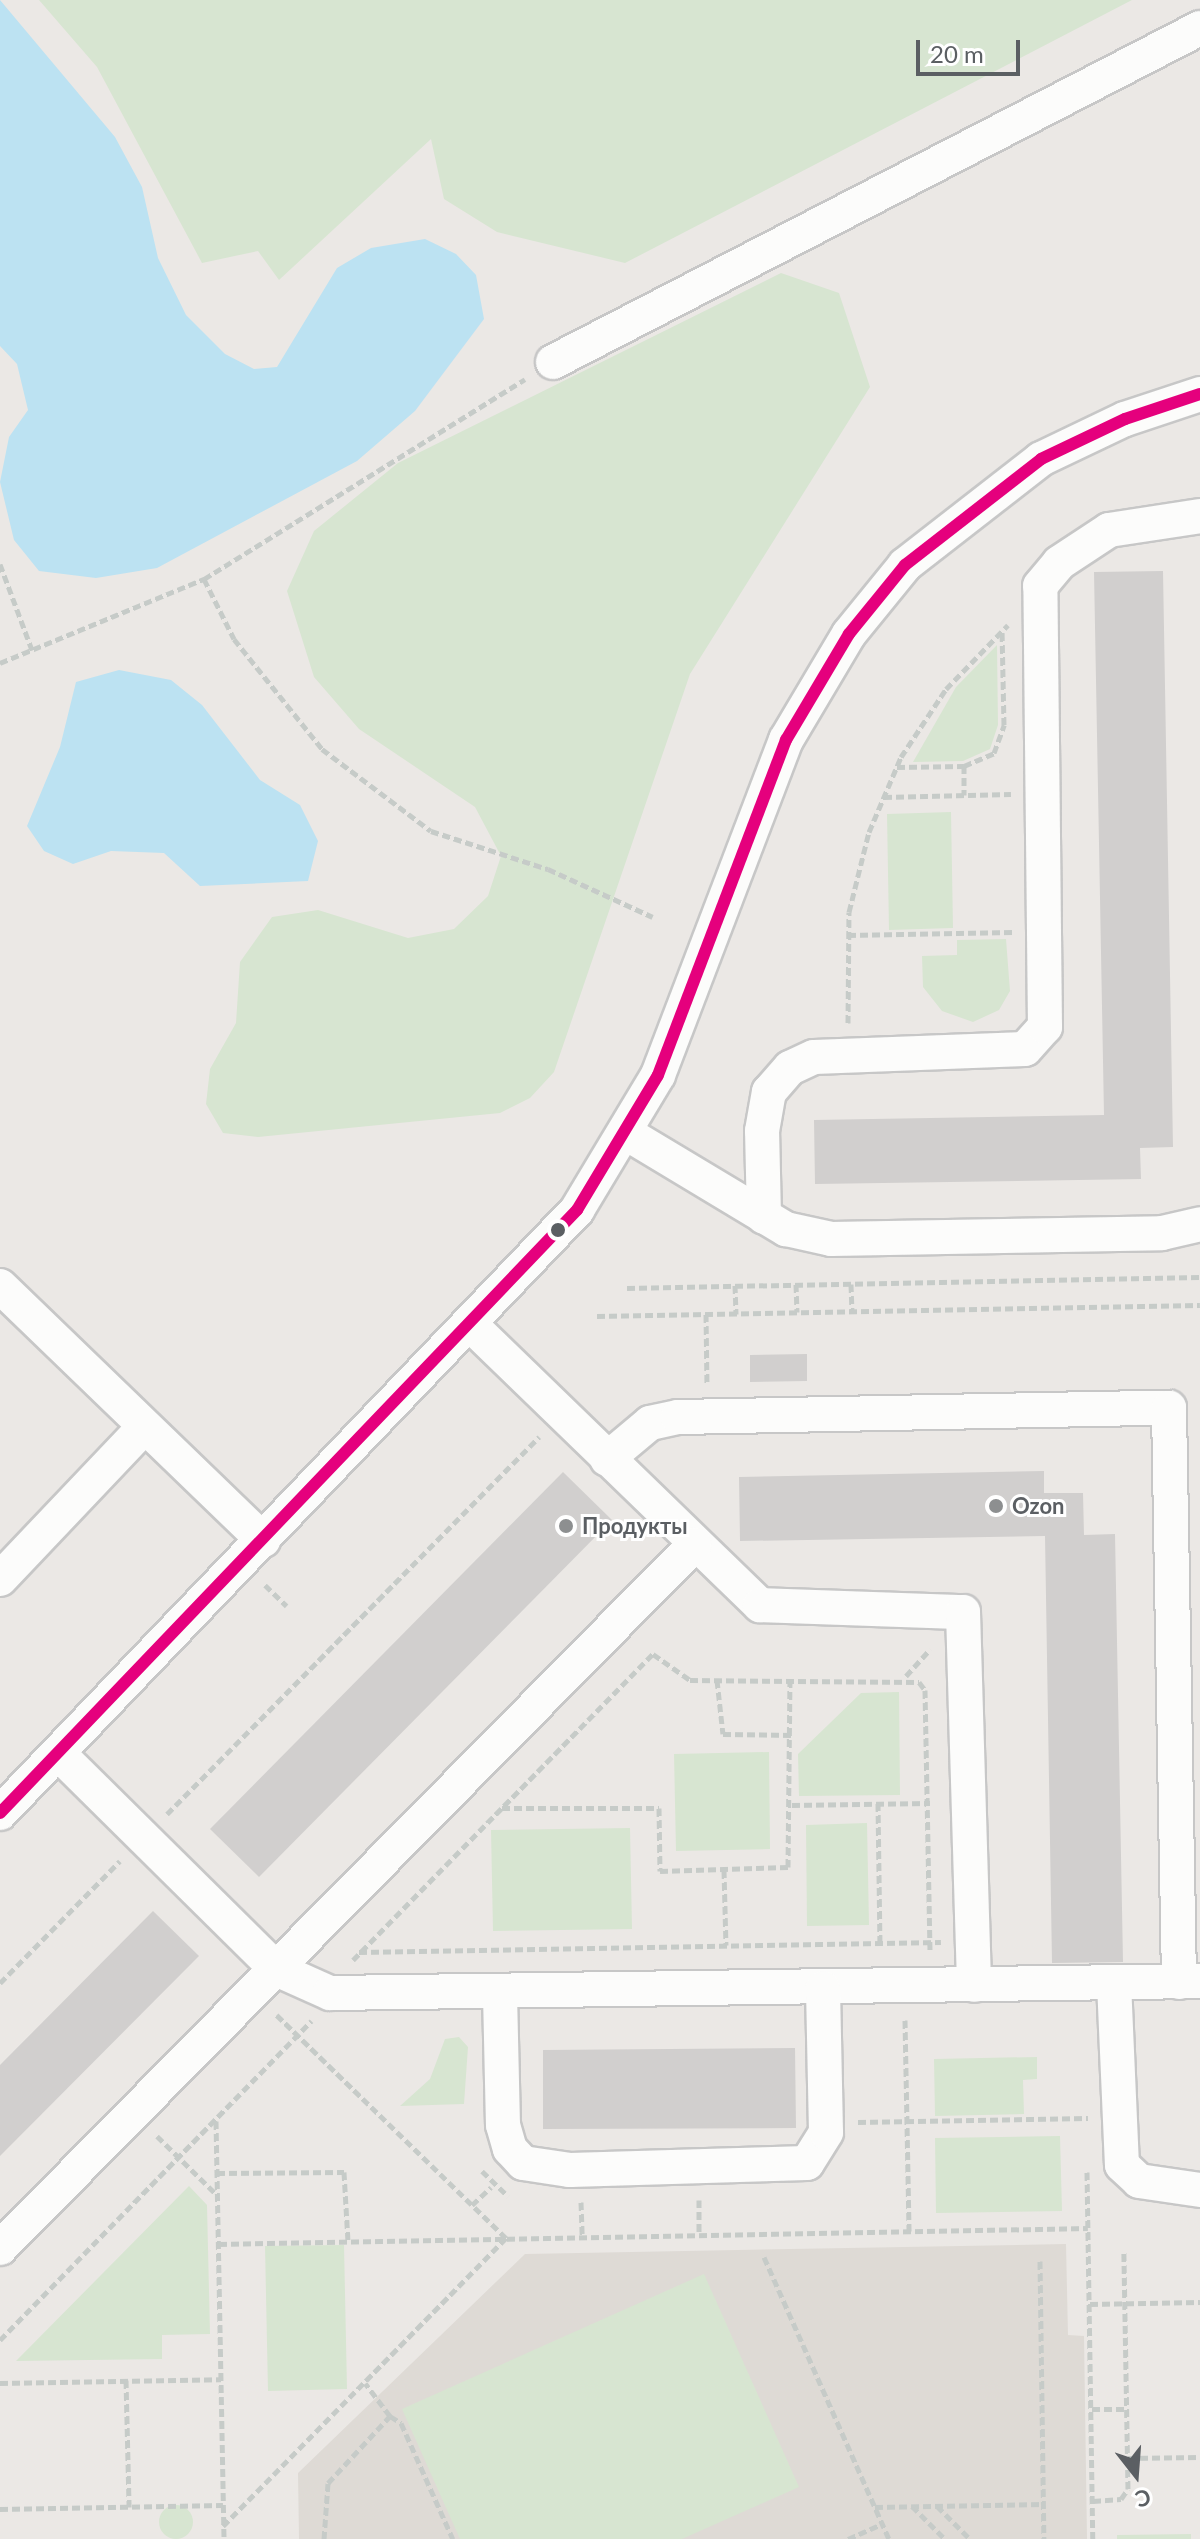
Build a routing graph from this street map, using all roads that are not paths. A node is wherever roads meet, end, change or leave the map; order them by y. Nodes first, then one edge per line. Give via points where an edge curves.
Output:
1 (1200, 28) edge
2 (553, 362) road end
3 (1200, 394) edge
4 (1200, 516) edge
5 (626, 1133) junction
6 (764, 1217) junction
7 (1200, 1224) edge
8 (1200, 1232) edge
9 (1162, 1233) junction
10 (0, 1286) edge
11 (473, 1327) junction
12 (144, 1427) junction
13 (607, 1459) junction
14 (263, 1540) junction
15 (694, 1545) junction
16 (0, 1579) edge
17 (58, 1753) junction
18 (0, 1813) edge
19 (276, 1969) junction
20 (1189, 1981) edge
21 (1114, 1983) junction
22 (974, 1985) junction
23 (823, 1988) junction
24 (500, 1994) junction
25 (1200, 2190) edge
26 (0, 2248) edge

1 - 2 street
3 - 5 street via 1125,419 1041,459 975,504 905,565 849,634 786,740 745,833 711,953
4 - 6 street via 1109,530 1059,563 1040,586 1048,1014 1025,1049 814,1057 790,1068 769,1092 762,1131
5 - 6 street
5 - 11 street via 577,1210
6 - 9 street via 831,1239
7 - 9 street
8 - 9 street
10 - 12 street
11 - 13 street
11 - 14 street
12 - 14 street
12 - 16 street
13 - 15 street
13 - 20 street via 650,1423 708,1416 1169,1408
14 - 17 street
15 - 19 street
15 - 22 street via 748,1598 771,1609 963,1612
17 - 18 street
17 - 19 street
19 - 24 street via 312,1988 352,1997
19 - 26 street
20 - 21 street
21 - 22 street
21 - 25 street via 1096,2112 1122,2165 1139,2181
22 - 23 street
23 - 24 street
23 - 24 street via 825,2123 820,2151 807,2163 782,2166 545,2170 523,2163 503,2125

